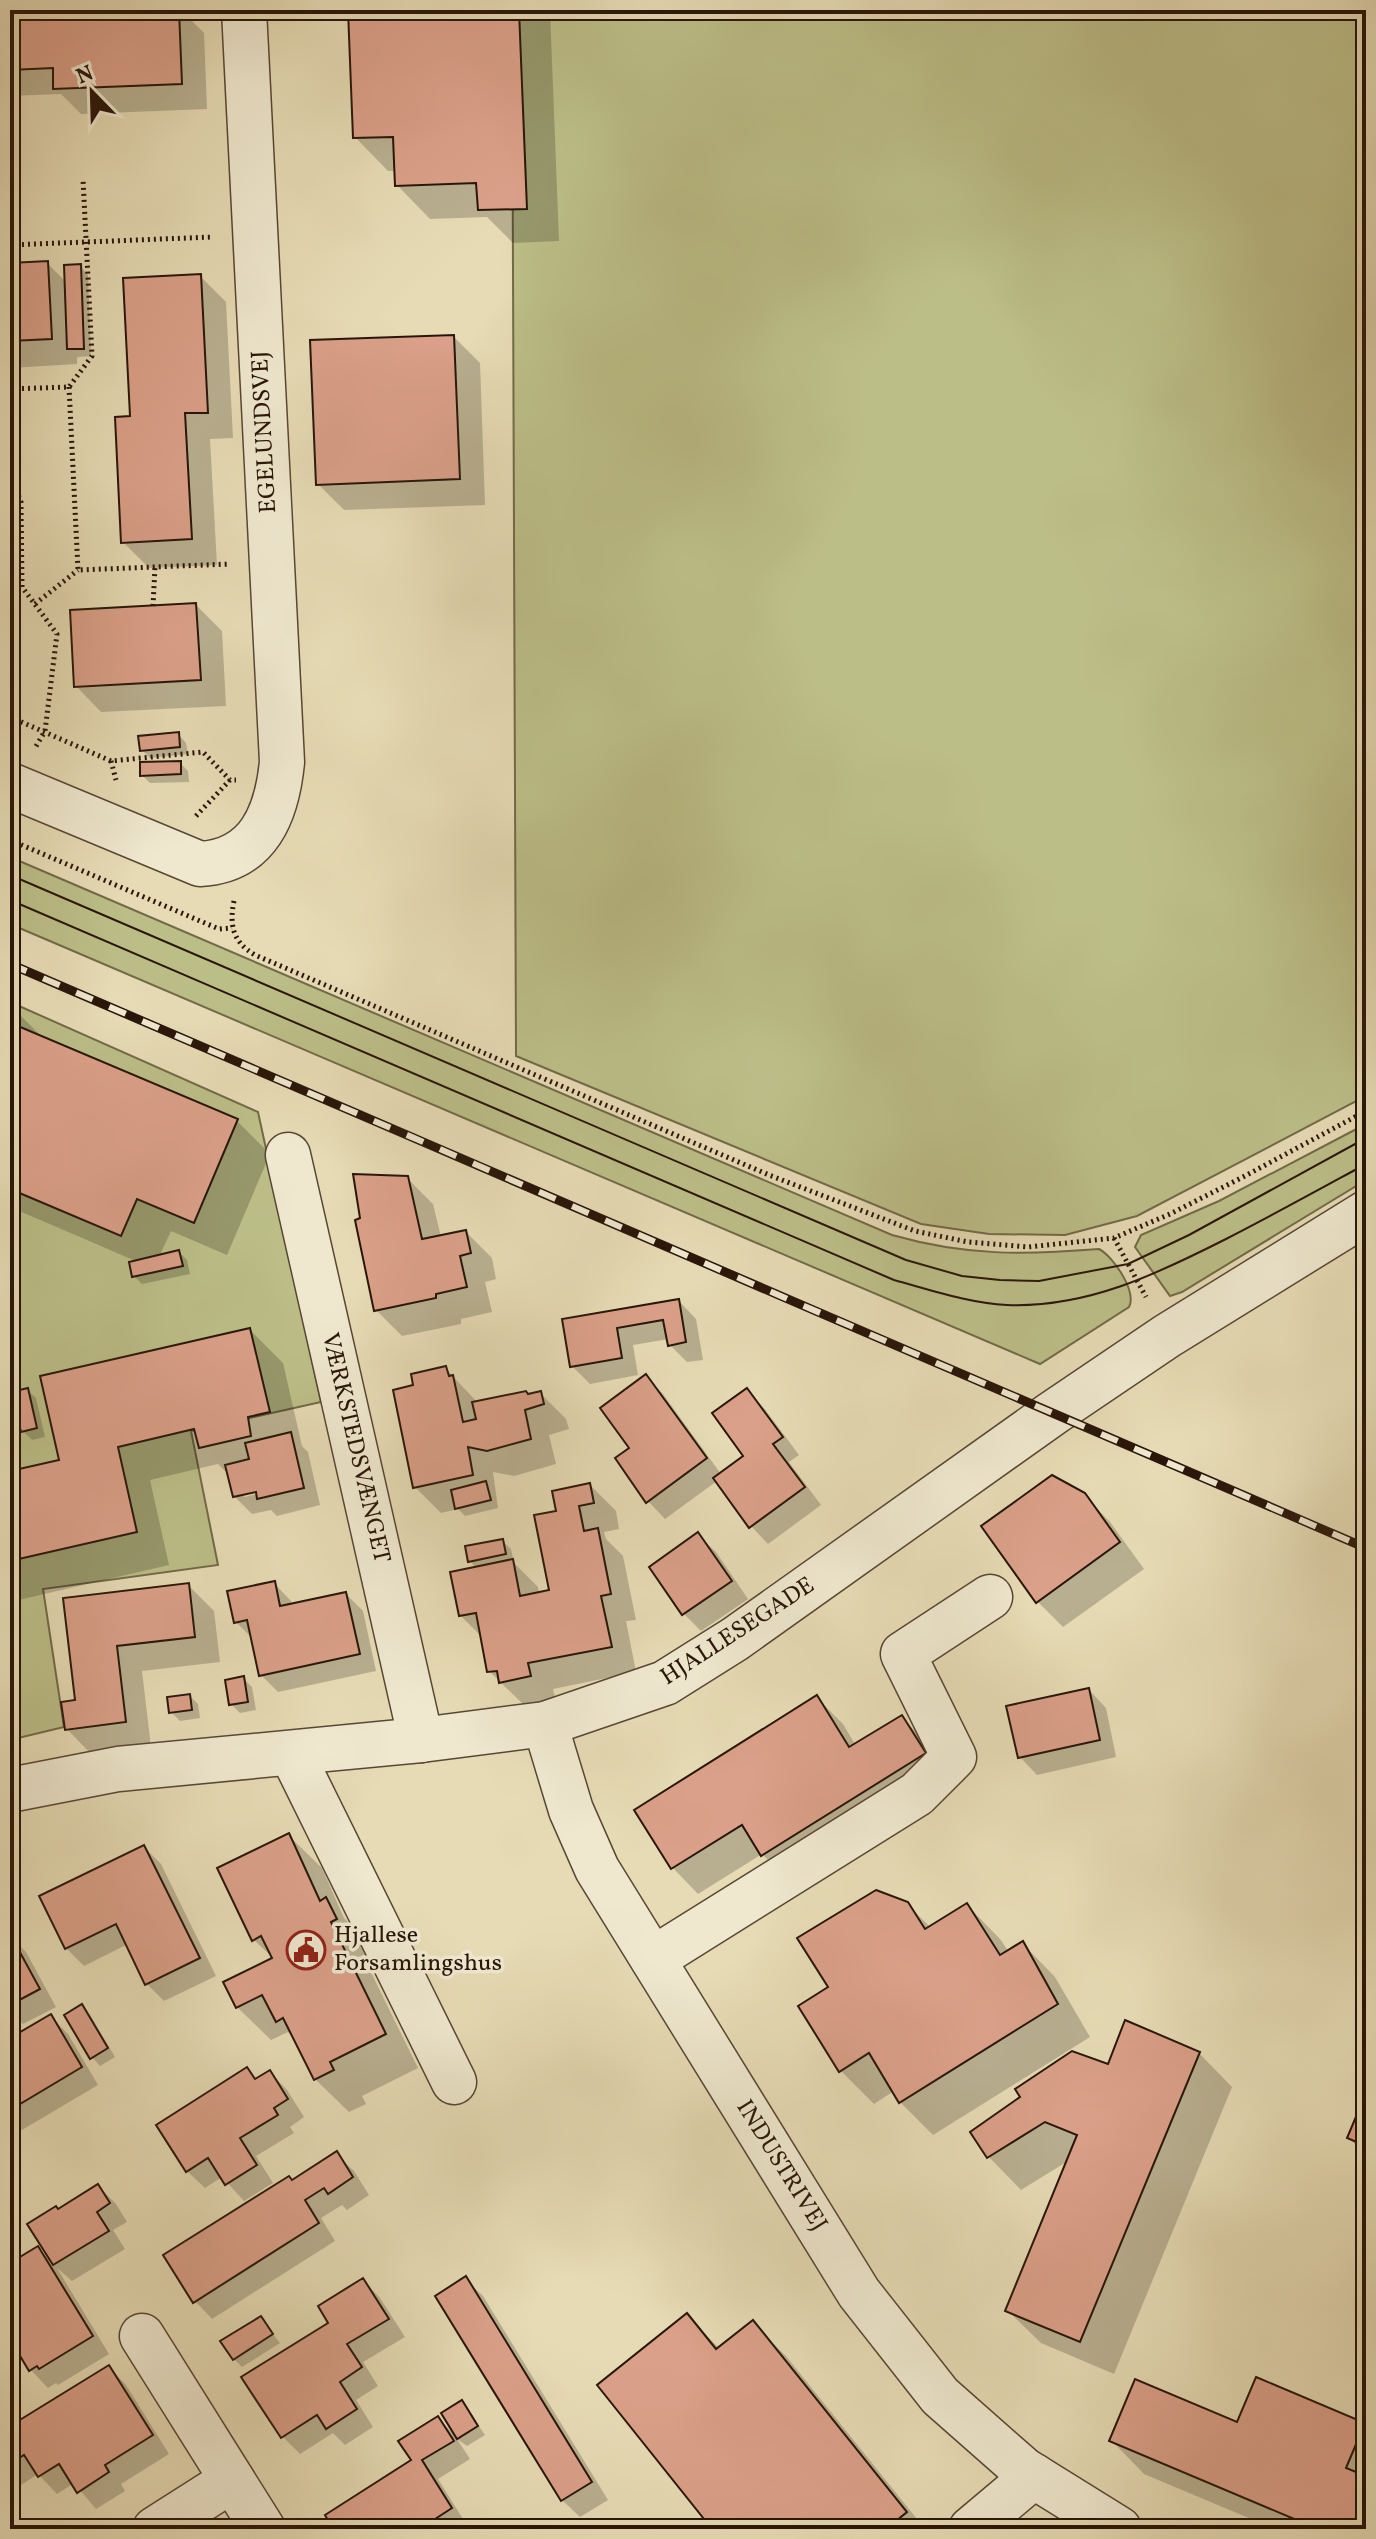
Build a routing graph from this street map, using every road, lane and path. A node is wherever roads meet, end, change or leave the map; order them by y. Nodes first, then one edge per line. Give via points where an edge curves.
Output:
1 (244, 10) edge
2 (83, 179) dead end
3 (255, 235) junction
4 (87, 242) junction
5 (10, 245) edge
6 (69, 387) junction
7 (10, 389) edge
8 (10, 473) edge
9 (13, 490) edge
10 (271, 562) junction
11 (155, 567) junction
12 (78, 570) junction
13 (10, 586) edge
14 (22, 587) junction
15 (35, 604) junction
16 (153, 606) dead end
17 (10, 717) edge
18 (45, 731) junction
19 (10, 785) edge
20 (279, 787) junction
21 (10, 840) edge
22 (242, 851) junction
23 (232, 928) junction
24 (1366, 1111) edge
25 (288, 1155) dead end
26 (1366, 1213) edge
27 (1114, 1238) junction
28 (1167, 1336) junction
29 (990, 1597) dead end
30 (545, 1724) junction
31 (421, 1740) junction
32 (292, 1754) junction
33 (10, 1790) edge
34 (653, 1959) junction
35 (454, 2082) dead end
36 (142, 2336) dead end
37 (1034, 2476) junction
38 (232, 2480) junction
39 (155, 2529) edge
40 (263, 2529) edge
41 (971, 2529) edge
42 (1119, 2529) edge

1 - 3 street, EGELUNDSVEJ
2 - 4 path
3 - 4 path
3 - 10 street, EGELUNDSVEJ
4 - 5 path
4 - 6 path via 92,356
6 - 7 path
6 - 12 path
8 - 9 path
9 - 14 path via 21,502
10 - 11 path
10 - 20 street, EGELUNDSVEJ
11 - 12 path
11 - 16 path
12 - 15 path
13 - 14 path
14 - 15 path
15 - 18 path via 57,634
17 - 18 path
18 - 20 path via 111,761 203,752 230,780
19 - 22 street via 200,864 217,863
20 - 22 street, EGELUNDSVEJ via 263,829
21 - 23 path via 219,929
22 - 23 path
23 - 27 path via 236,939 255,955 769,1175 915,1231 1028,1247
24 - 27 path
25 - 31 street, VÆRKSTEDSVÆNGET
26 - 28 street, HJALLESEGADE
27 - 28 path
28 - 30 street, HJALLESEGADE via 665,1683
29 - 34 street via 903,1654 954,1757 917,1794
30 - 31 street, HJALLESEGADE
30 - 34 street, INDUSTRIVEJ via 571,1810 597,1869
31 - 32 street, HJALLESEGADE
32 - 33 street, HJALLESEGADE via 118,1769
32 - 35 street
34 - 37 street, INDUSTRIVEJ via 859,2293 940,2396
36 - 38 street
37 - 41 street
37 - 42 street, INDUSTRIVEJ
38 - 39 street
38 - 40 street

